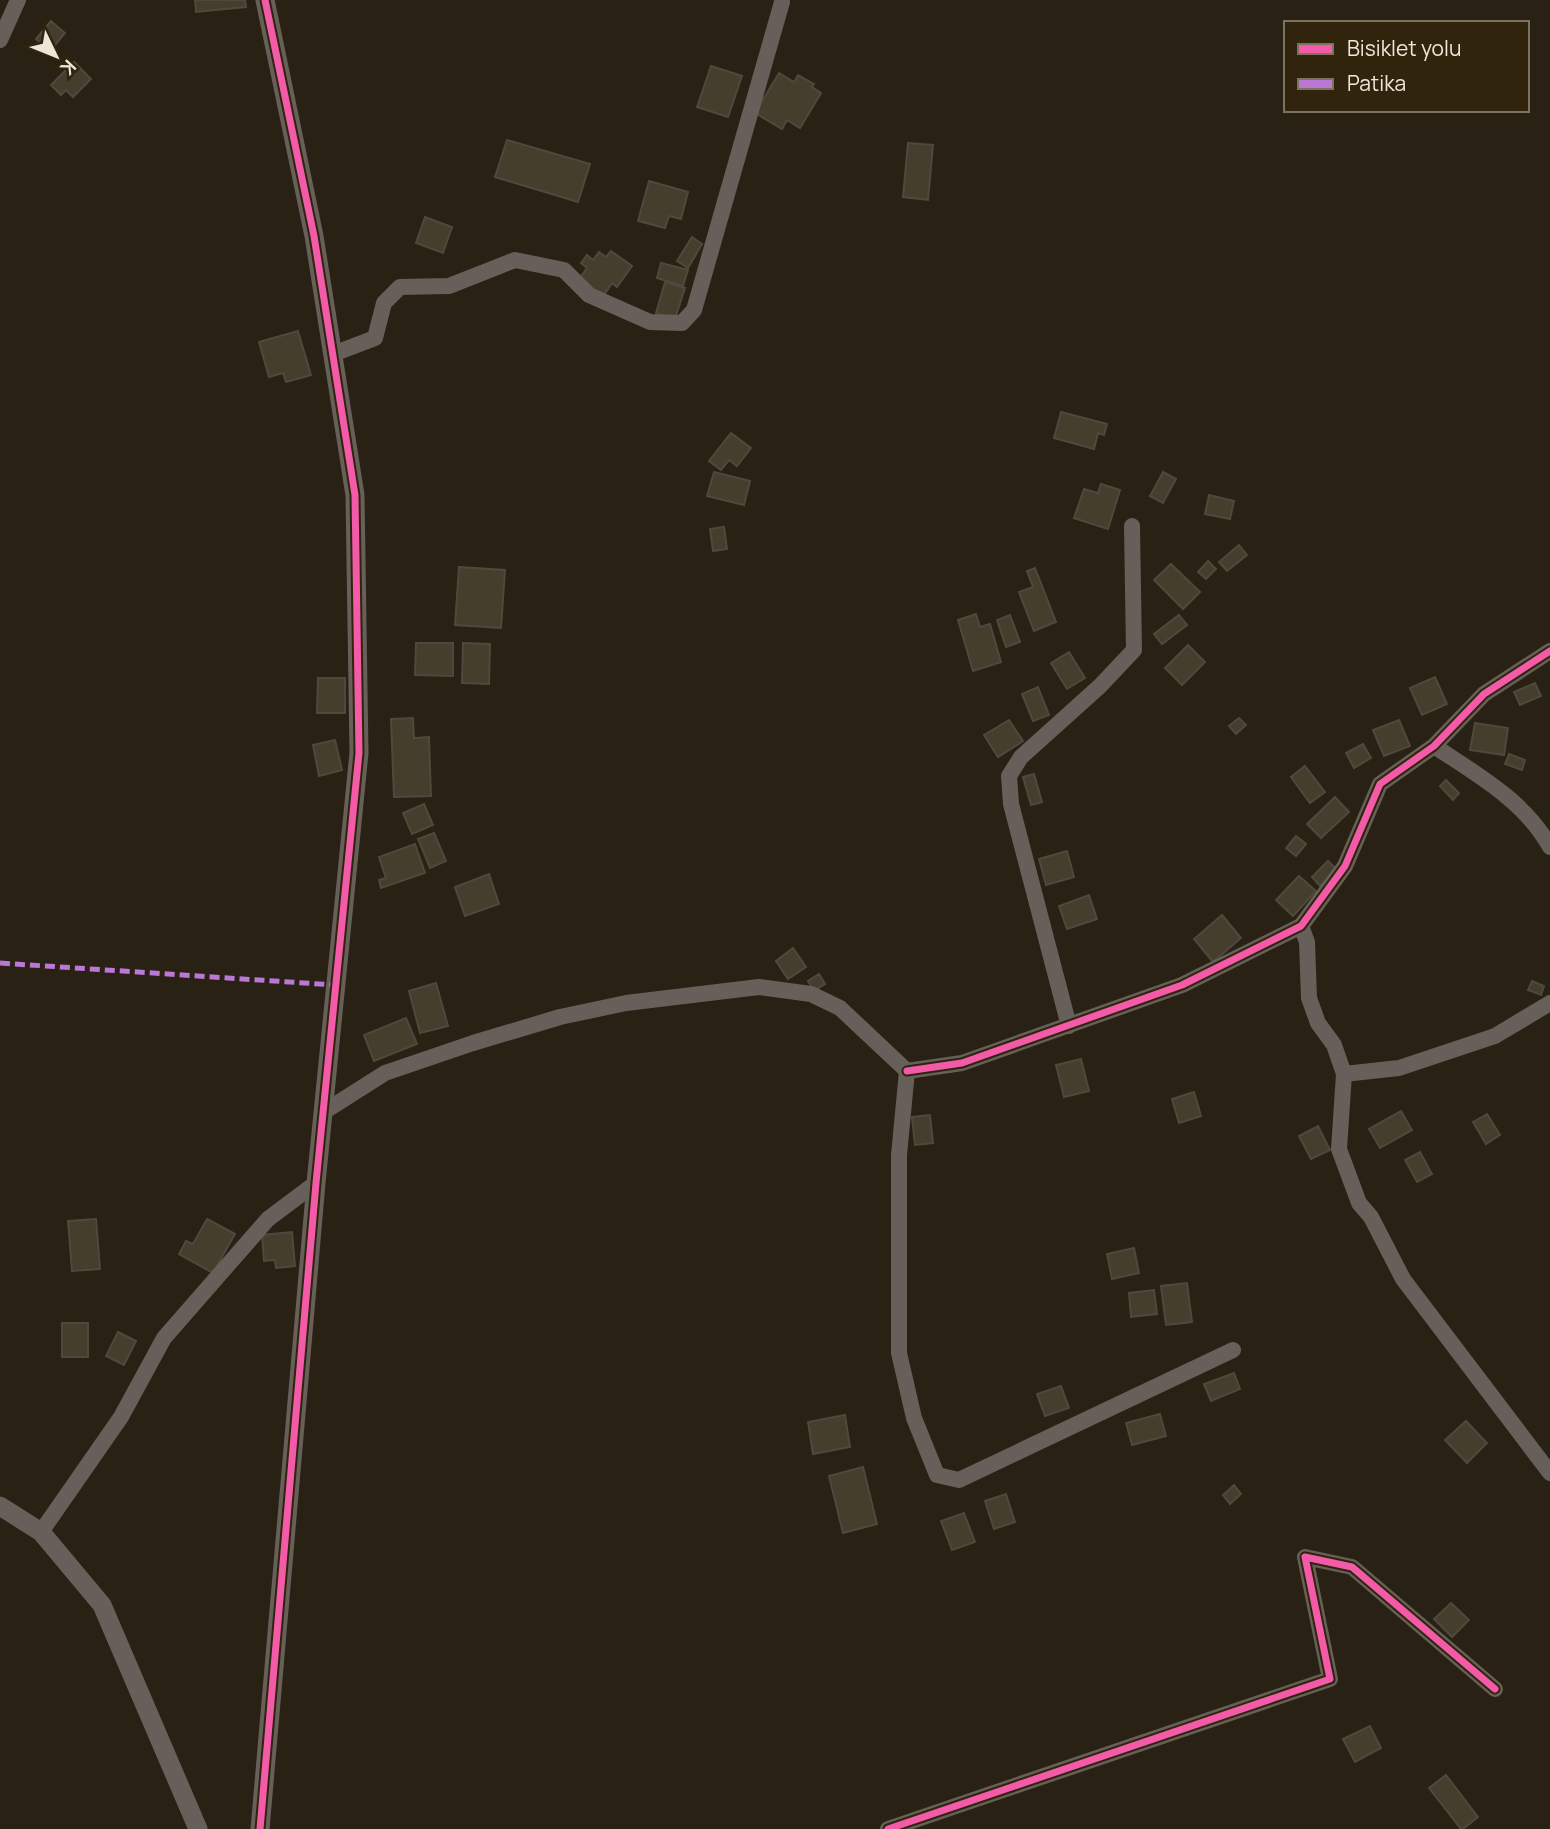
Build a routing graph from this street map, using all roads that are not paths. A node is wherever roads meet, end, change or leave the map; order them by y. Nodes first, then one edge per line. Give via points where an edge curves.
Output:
1 (18, 0) edge
2 (265, 0) edge
3 (782, 2) edge
4 (0, 40) edge
5 (333, 354) junction
6 (1132, 526) dead end
7 (1550, 652) edge
8 (1434, 746) junction
9 (1550, 847) edge
10 (1301, 926) junction
11 (1550, 1003) edge
12 (1069, 1026) junction
13 (907, 1071) junction
14 (1344, 1074) junction
15 (323, 1114) junction
16 (316, 1183) junction
17 (1233, 1350) dead end
18 (1550, 1473) edge
19 (0, 1506) edge
20 (41, 1532) junction
21 (1495, 1689) dead end
22 (198, 1829) edge
23 (260, 1829) edge
24 (888, 1829) edge

1 - 4 street
2 - 5 street via 314,236
3 - 5 street via 694,310 682,323 650,322 589,295 564,270 515,260 449,286 400,287 384,303 375,338
5 - 15 street via 355,495 359,753
6 - 12 street via 1134,650 1021,757 1009,776 1011,804
7 - 8 street via 1484,694
8 - 9 street via 1503,792
8 - 10 street via 1380,784 1345,866
10 - 12 street via 1182,985
10 - 14 street via 1307,942 1309,998
11 - 14 street via 1495,1037 1399,1068
12 - 13 street via 962,1063
13 - 15 street via 840,1008 811,995 759,987 626,1003 560,1017 385,1073
13 - 17 street via 899,1155 899,1353 914,1418 937,1475 959,1480
14 - 18 street via 1339,1149 1359,1203 1403,1279
15 - 16 street
16 - 20 street via 268,1219 164,1338 121,1417
16 - 23 street
19 - 20 street
20 - 22 street via 102,1605
21 - 24 street via 1352,1567 1305,1556 1330,1679

